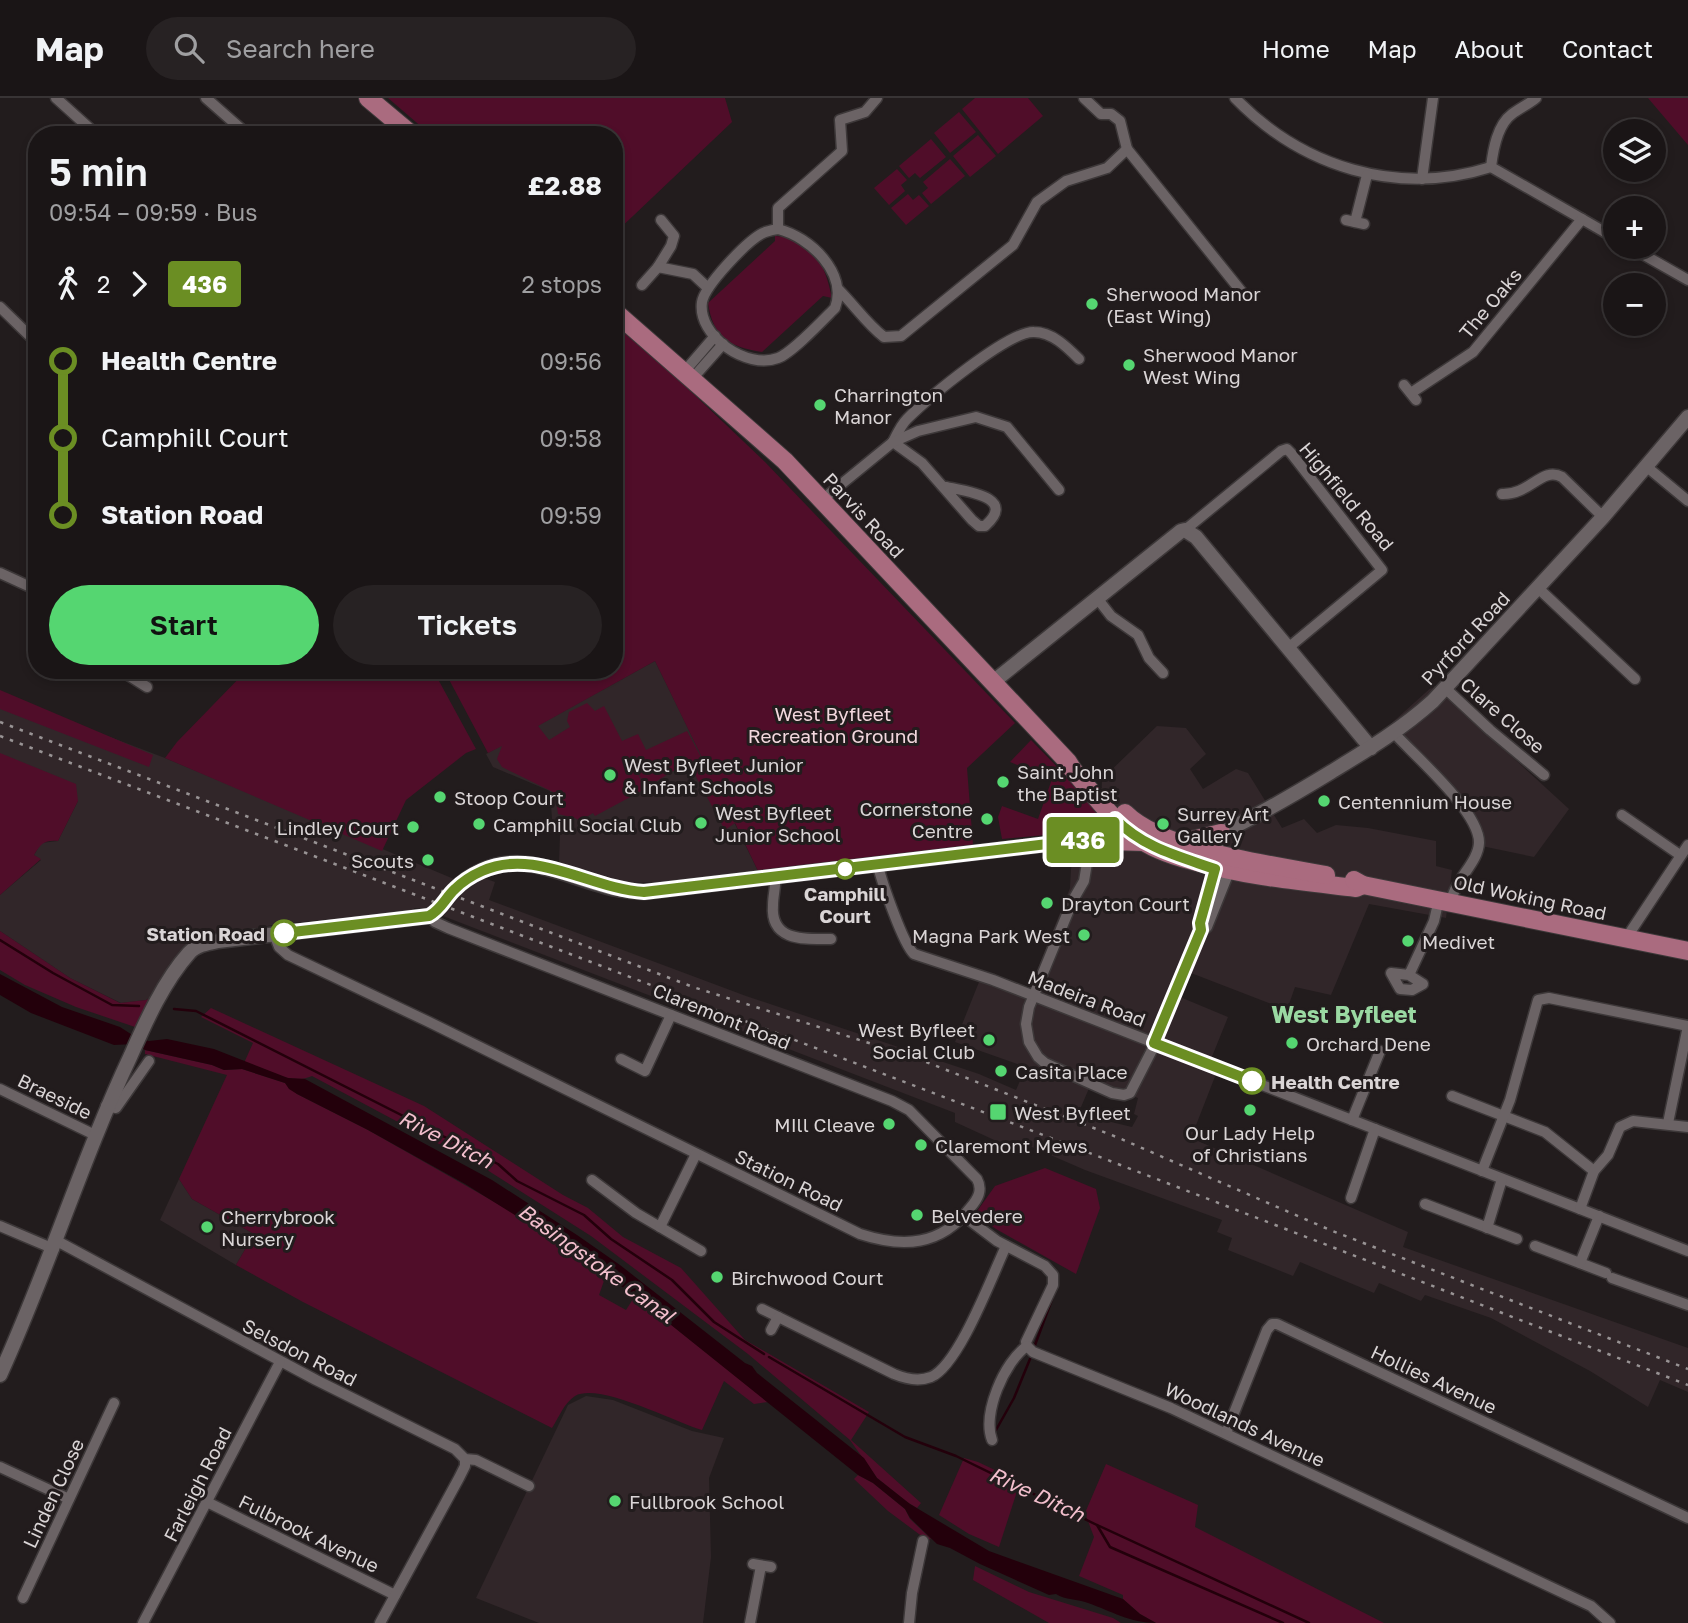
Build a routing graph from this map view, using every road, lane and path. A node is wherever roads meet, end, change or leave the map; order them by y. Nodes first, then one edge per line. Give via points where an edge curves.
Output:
1 (57, 98) edge
2 (206, 98) edge
3 (368, 98) edge
4 (877, 98) edge
5 (1084, 98) edge
6 (1235, 98) edge
7 (1433, 98) edge
8 (1536, 98) edge
9 (87, 126) edge
10 (238, 126) edge
11 (401, 126) edge
12 (1127, 149) junction
13 (1490, 167) junction
14 (1367, 175) junction
15 (1422, 179) junction
16 (1582, 219) junction
17 (661, 220) dead end
18 (1355, 222) dead end
19 (778, 229) junction
20 (1603, 231) edge
21 (1651, 259) edge
22 (658, 267) junction
23 (1688, 280) edge
24 (642, 285) dead end
25 (708, 288) junction
26 (839, 290) junction
27 (1245, 296) dead end
28 (0, 307) edge
29 (623, 319) edge
30 (28, 334) edge
31 (719, 340) junction
32 (1079, 359) dead end
33 (688, 376) junction
34 (1410, 393) dead end
35 (1688, 417) edge
36 (893, 442) junction
37 (1647, 467) junction
38 (942, 486) junction
39 (1059, 490) dead end
40 (1509, 498) dead end
41 (822, 500) junction
42 (1688, 501) edge
43 (1603, 517) junction
44 (1185, 530) junction
45 (0, 573) edge
46 (28, 586) edge
47 (1538, 588) junction
48 (1097, 598) junction
49 (1288, 648) junction
50 (1163, 673) dead end
51 (134, 679) edge
52 (1635, 679) dead end
53 (993, 682) junction
54 (147, 687) dead end
55 (1445, 688) junction
56 (1394, 733) junction
57 (1371, 748) junction
58 (1541, 769) dead end
59 (1622, 815) dead end
60 (1123, 820) junction
61 (1223, 832) junction
62 (1108, 841) junction
63 (1144, 842) junction
64 (1085, 843) junction
65 (1181, 843) junction
66 (1688, 845) edge
67 (1680, 855) junction
68 (1222, 862) junction
69 (878, 866) junction
70 (775, 877) junction
71 (1445, 900) junction
72 (429, 916) junction
73 (274, 934) junction
74 (1627, 937) junction
75 (831, 939) dead end
76 (1688, 951) edge
77 (1409, 975) dead end
78 (1033, 996) junction
79 (671, 1015) junction
80 (1688, 1026) edge
81 (1154, 1043) junction
82 (1380, 1051) dead end
83 (621, 1059) dead end
84 (149, 1061) dead end
85 (1684, 1067) edge
86 (0, 1089) edge
87 (1452, 1096) dead end
88 (106, 1106) junction
89 (1504, 1115) junction
90 (1352, 1120) junction
91 (1668, 1123) junction
92 (1688, 1127) edge
93 (1375, 1129) junction
94 (95, 1135) junction
95 (696, 1154) junction
96 (1482, 1171) junction
97 (1594, 1171) junction
98 (1502, 1178) junction
99 (593, 1180) dead end
100 (980, 1183) joint
101 (1351, 1198) dead end
102 (1425, 1204) dead end
103 (1580, 1209) junction
104 (964, 1216) junction
105 (1599, 1216) junction
106 (0, 1226) edge
107 (660, 1227) junction
108 (1487, 1228) junction
109 (1517, 1239) dead end
110 (55, 1245) junction
111 (1006, 1246) junction
112 (1535, 1246) dead end
113 (701, 1251) dead end
114 (1688, 1251) edge
115 (1580, 1264) junction
116 (1688, 1305) edge
117 (762, 1309) dead end
118 (778, 1317) junction
119 (771, 1330) dead end
120 (1027, 1346) junction
121 (280, 1362) junction
122 (0, 1375) edge
123 (114, 1403) dead end
124 (1226, 1433) junction
125 (992, 1440) dead end
126 (465, 1459) junction
127 (0, 1467) edge
128 (529, 1486) dead end
129 (69, 1499) junction
130 (207, 1502) junction
131 (1688, 1518) edge
132 (923, 1541) dead end
133 (762, 1566) dead end
134 (395, 1595) junction
135 (23, 1598) dead end
136 (143, 1623) edge
137 (380, 1623) edge
138 (750, 1623) edge
139 (909, 1623) edge
140 (1610, 1623) edge

1 - 9 street
2 - 10 street
3 - 11 main road
4 - 19 street via 864,112 840,120 842,151 778,208
5 - 12 street via 1101,114 1120,121
6 - 14 street via 1260,123 1295,146
7 - 15 street
8 - 13 street via 1503,123
12 - 26 street via 1107,168 1066,181 1037,202 1013,245 901,336 884,337
12 - 27 street
13 - 15 street
13 - 16 street
14 - 15 street
14 - 18 street
16 - 20 street
16 - 34 street, The Oaks via 1473,352
17 - 22 street via 674,236
19 - 25 street via 763,233 745,248
19 - 26 street via 793,233 827,262
21 - 23 street
22 - 24 street
22 - 25 street via 693,274
25 - 31 street via 702,303 705,318
26 - 31 street via 835,308 780,358 746,358
28 - 30 street
29 - 33 main road, Parvis Road
31 - 33 street
32 - 36 street via 1063,342 1035,331 1018,335 904,421
33 - 41 main road, Parvis Road
35 - 37 street, Pyrford Road
36 - 38 street via 912,454
36 - 39 street via 976,417 1007,427
36 - 41 street
37 - 42 street
37 - 43 street, Pyrford Road
38 - 38 street via 987,498 994,502 996,515 979,526
40 - 43 street via 1555,473
41 - 53 main road, Parvis Road
43 - 47 street, Pyrford Road
44 - 48 street, Highfield Road
44 - 49 street via 1196,537
44 - 49 street, Highfield Road via 1281,451 1291,453 1382,570
45 - 46 street
47 - 52 street
47 - 55 street, Pyrford Road
48 - 50 street via 1111,616 1138,635
48 - 53 street, Highfield Road
49 - 57 street
51 - 54 street
53 - 60 main road, Parvis Road
55 - 56 street, Pyrford Road
55 - 58 street, Clare Close
56 - 57 street, Pyrford Road
56 - 71 street via 1460,803 1477,833 1477,852
57 - 61 street, Pyrford Road
59 - 67 street
60 - 62 street
60 - 63 main road, Old Woking Road
60 - 64 street
60 - 65 main road, Old Woking Road
61 - 65 main road
61 - 68 street
62 - 63 main road
62 - 64 street
63 - 68 main road, Old Woking Road via 1184,859
64 - 69 street
64 - 78 street via 1084,881
65 - 68 main road, Old Woking Road
66 - 67 street
67 - 74 street
68 - 71 main road, Old Woking Road via 1301,883 1363,885
68 - 81 street via 1201,930
69 - 70 street
69 - 78 street, Madeira Road via 911,952
70 - 72 street via 628,891 546,867 503,864 465,881
70 - 75 street via 773,919 780,928 793,938 818,943
71 - 74 main road, Old Woking Road
71 - 77 street
72 - 73 street
72 - 79 street, Claremont Road via 448,928
73 - 88 street via 211,942 192,950 142,1026
73 - 95 street, Station Road via 288,955
74 - 76 main road, Old Woking Road
78 - 81 street, Madeira Road
78 - 81 street via 1026,1024 1031,1047 1045,1063 1094,1086 1130,1093
79 - 83 street via 646,1071
79 - 100 street, Claremont Road via 901,1105
80 - 85 street
80 - 89 street via 1541,999
81 - 90 street, Madeira Road
82 - 90 street
84 - 88 street via 116,1108
85 - 91 street
86 - 94 street, Braeside
87 - 89 street
88 - 94 street
89 - 96 street
89 - 97 street via 1545,1132
90 - 93 street, Madeira Road
91 - 92 street
91 - 97 street via 1626,1122
93 - 96 street, Madeira Road
93 - 101 street via 1364,1179
94 - 110 street
95 - 104 street, Station Road via 874,1238 933,1239
95 - 107 street
96 - 98 street, Madeira Road
97 - 103 street
98 - 103 street, Madeira Road
98 - 108 street
99 - 107 street
100 - 104 street, Station Road via 980,1194
102 - 108 street
103 - 105 street, Madeira Road
104 - 111 street
105 - 114 street, Madeira Road
105 - 115 street
106 - 110 street, Selsdon Road
107 - 113 street
108 - 109 street
110 - 121 street, Selsdon Road
110 - 122 street
111 - 118 street via 955,1353 944,1368 928,1378 894,1374
111 - 120 street via 1048,1267 1053,1278
112 - 115 street
115 - 116 street
117 - 118 street
118 - 119 street
120 - 124 street, Woodlands Avenue via 1036,1354
120 - 125 street via 1016,1356 990,1407
121 - 126 street, Selsdon Road via 455,1449
121 - 130 street, Farleigh Road
123 - 129 street, Linden Close
124 - 131 street, Hollies Avenue via 1268,1328 1277,1324
124 - 140 street, Woodlands Avenue via 1591,1605
126 - 128 street, Selsdon Road
126 - 134 street
127 - 129 street
129 - 135 street, Linden Close
130 - 134 street, Fulbrook Avenue
130 - 136 street, Farleigh Road
132 - 139 street
133 - 138 street
134 - 137 street

